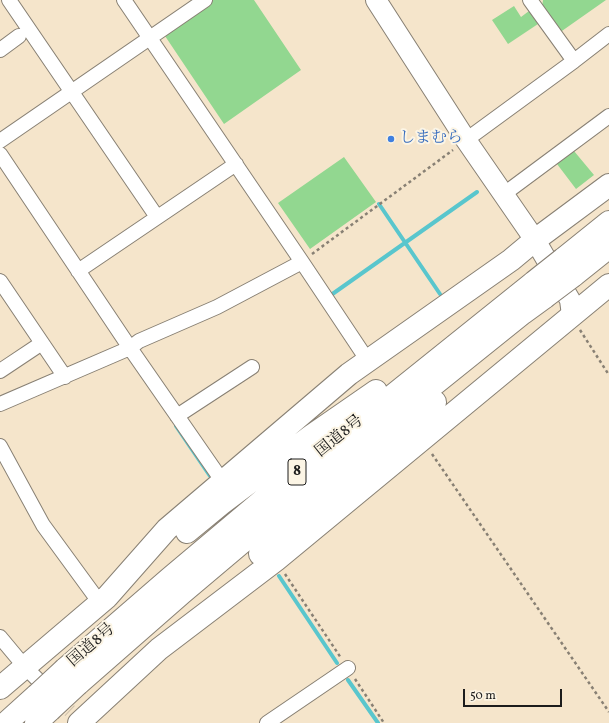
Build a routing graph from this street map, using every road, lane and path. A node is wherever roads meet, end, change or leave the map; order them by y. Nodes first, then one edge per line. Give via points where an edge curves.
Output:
1 (9, 0) edge
2 (124, 0) edge
3 (205, 0) edge
4 (376, 0) edge
5 (530, 0) edge
6 (609, 34) edge
7 (19, 36) dead end
8 (150, 38) junction
9 (0, 50) edge
10 (574, 61) junction
11 (72, 92) junction
12 (609, 116) edge
13 (466, 140) junction
14 (0, 141) edge
15 (0, 154) edge
16 (236, 164) junction
17 (609, 185) edge
18 (504, 194) junction
19 (157, 217) junction
20 (609, 222) edge
21 (535, 240) junction
22 (609, 247) edge
23 (302, 262) junction
24 (568, 267) junction
25 (78, 271) junction
26 (0, 281) edge
27 (609, 285) edge
28 (518, 306) junction
29 (572, 315) junction
30 (42, 343) junction
31 (130, 348) junction
32 (368, 361) junction
33 (252, 367) dead end
34 (0, 371) edge
35 (609, 375) edge
36 (65, 377) junction
37 (0, 404) edge
38 (177, 416) junction
39 (421, 439) junction
40 (0, 446) edge
41 (223, 482) junction
42 (276, 560) junction
43 (104, 600) junction
44 (0, 637) edge
45 (159, 649) junction
46 (348, 668) junction
47 (0, 688) edge
48 (55, 706) edge
49 (609, 712) edge
50 (6, 723) edge
51 (267, 723) edge
52 (384, 723) edge

1 - 11 street
2 - 8 street
3 - 8 street
4 - 13 street
5 - 10 street
6 - 10 street
7 - 9 street
8 - 11 street
8 - 16 street
10 - 13 street
11 - 14 street
11 - 19 street
12 - 18 street
13 - 18 street
13 - 23 path
15 - 25 street
16 - 19 street
16 - 23 street
17 - 21 highway
18 - 21 street
19 - 25 street
20 - 24 highway, 国道8号 / 8
21 - 29 street via 570,300
21 - 32 highway via 511,260
22 - 24 highway, 国道8号 / 8
23 - 31 street via 217,307 139,341
23 - 32 street
24 - 28 highway, 国道8号 / 8, bridge
25 - 31 street
26 - 30 street
27 - 29 highway
28 - 43 highway, 8 via 469,320 221,504
28 - 45 highway, 8 via 488,355 191,616
28 - 48 highway, 国道8号 / 8, bridge via 276,488 170,578 72,676
29 - 35 path
29 - 39 highway
30 - 34 street
30 - 36 street
31 - 36 street
31 - 38 street
32 - 41 highway via 349,374
33 - 38 street
36 - 37 street
38 - 41 street
39 - 42 highway
39 - 49 path
40 - 43 street via 44,525
41 - 43 highway via 167,530
42 - 45 highway
42 - 46 path
43 - 48 highway
44 - 48 street
45 - 48 highway
46 - 51 street
46 - 52 path
47 - 48 highway
48 - 50 highway, 国道8号 / 8

